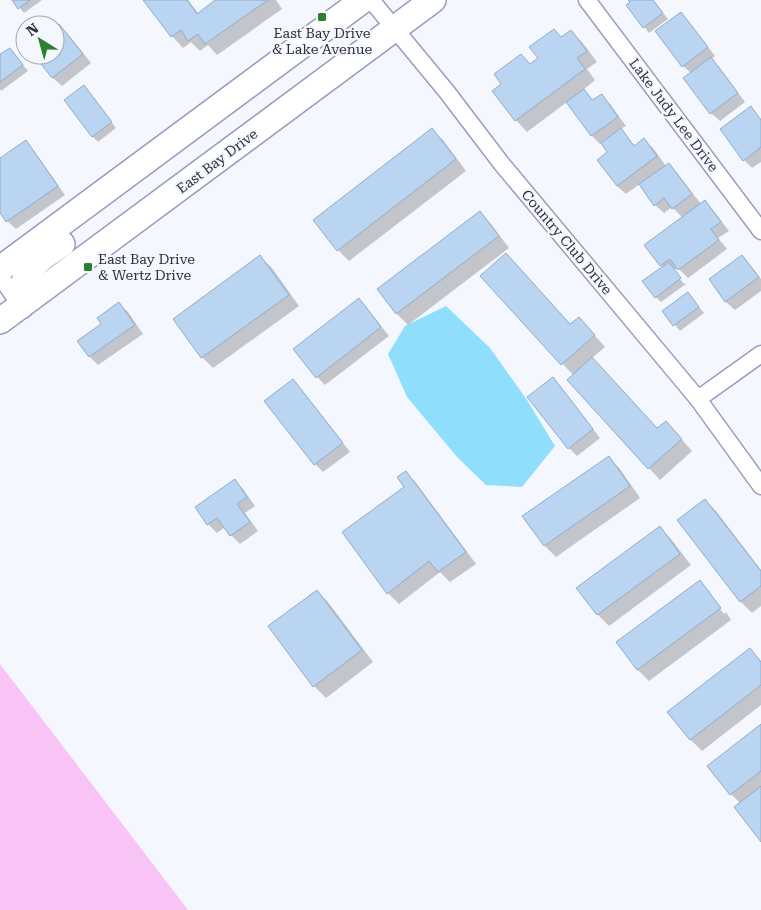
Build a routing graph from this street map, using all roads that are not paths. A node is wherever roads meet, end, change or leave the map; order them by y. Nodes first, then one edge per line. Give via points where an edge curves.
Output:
1 (363, 0) edge
2 (371, 0) edge
3 (400, 0) edge
4 (433, 0) edge
5 (587, 0) edge
6 (394, 29) junction
7 (172, 141) junction
8 (761, 231) edge
9 (0, 269) edge
10 (0, 276) edge
11 (21, 306) junction
12 (0, 321) edge
13 (761, 354) edge
14 (698, 399) junction
15 (761, 486) edge

1 - 7 main road
2 - 6 street, Country Club Drive
3 - 6 main road
4 - 6 main road, East Bay Drive
5 - 8 street, Lake Judy Lee Drive
6 - 11 main road, East Bay Drive
6 - 14 street, Country Club Drive
7 - 9 main road
7 - 11 main road via 168,159 153,177 32,268 25,278
10 - 11 street
11 - 12 main road, East Bay Drive
13 - 14 street
14 - 15 street, Country Club Drive

